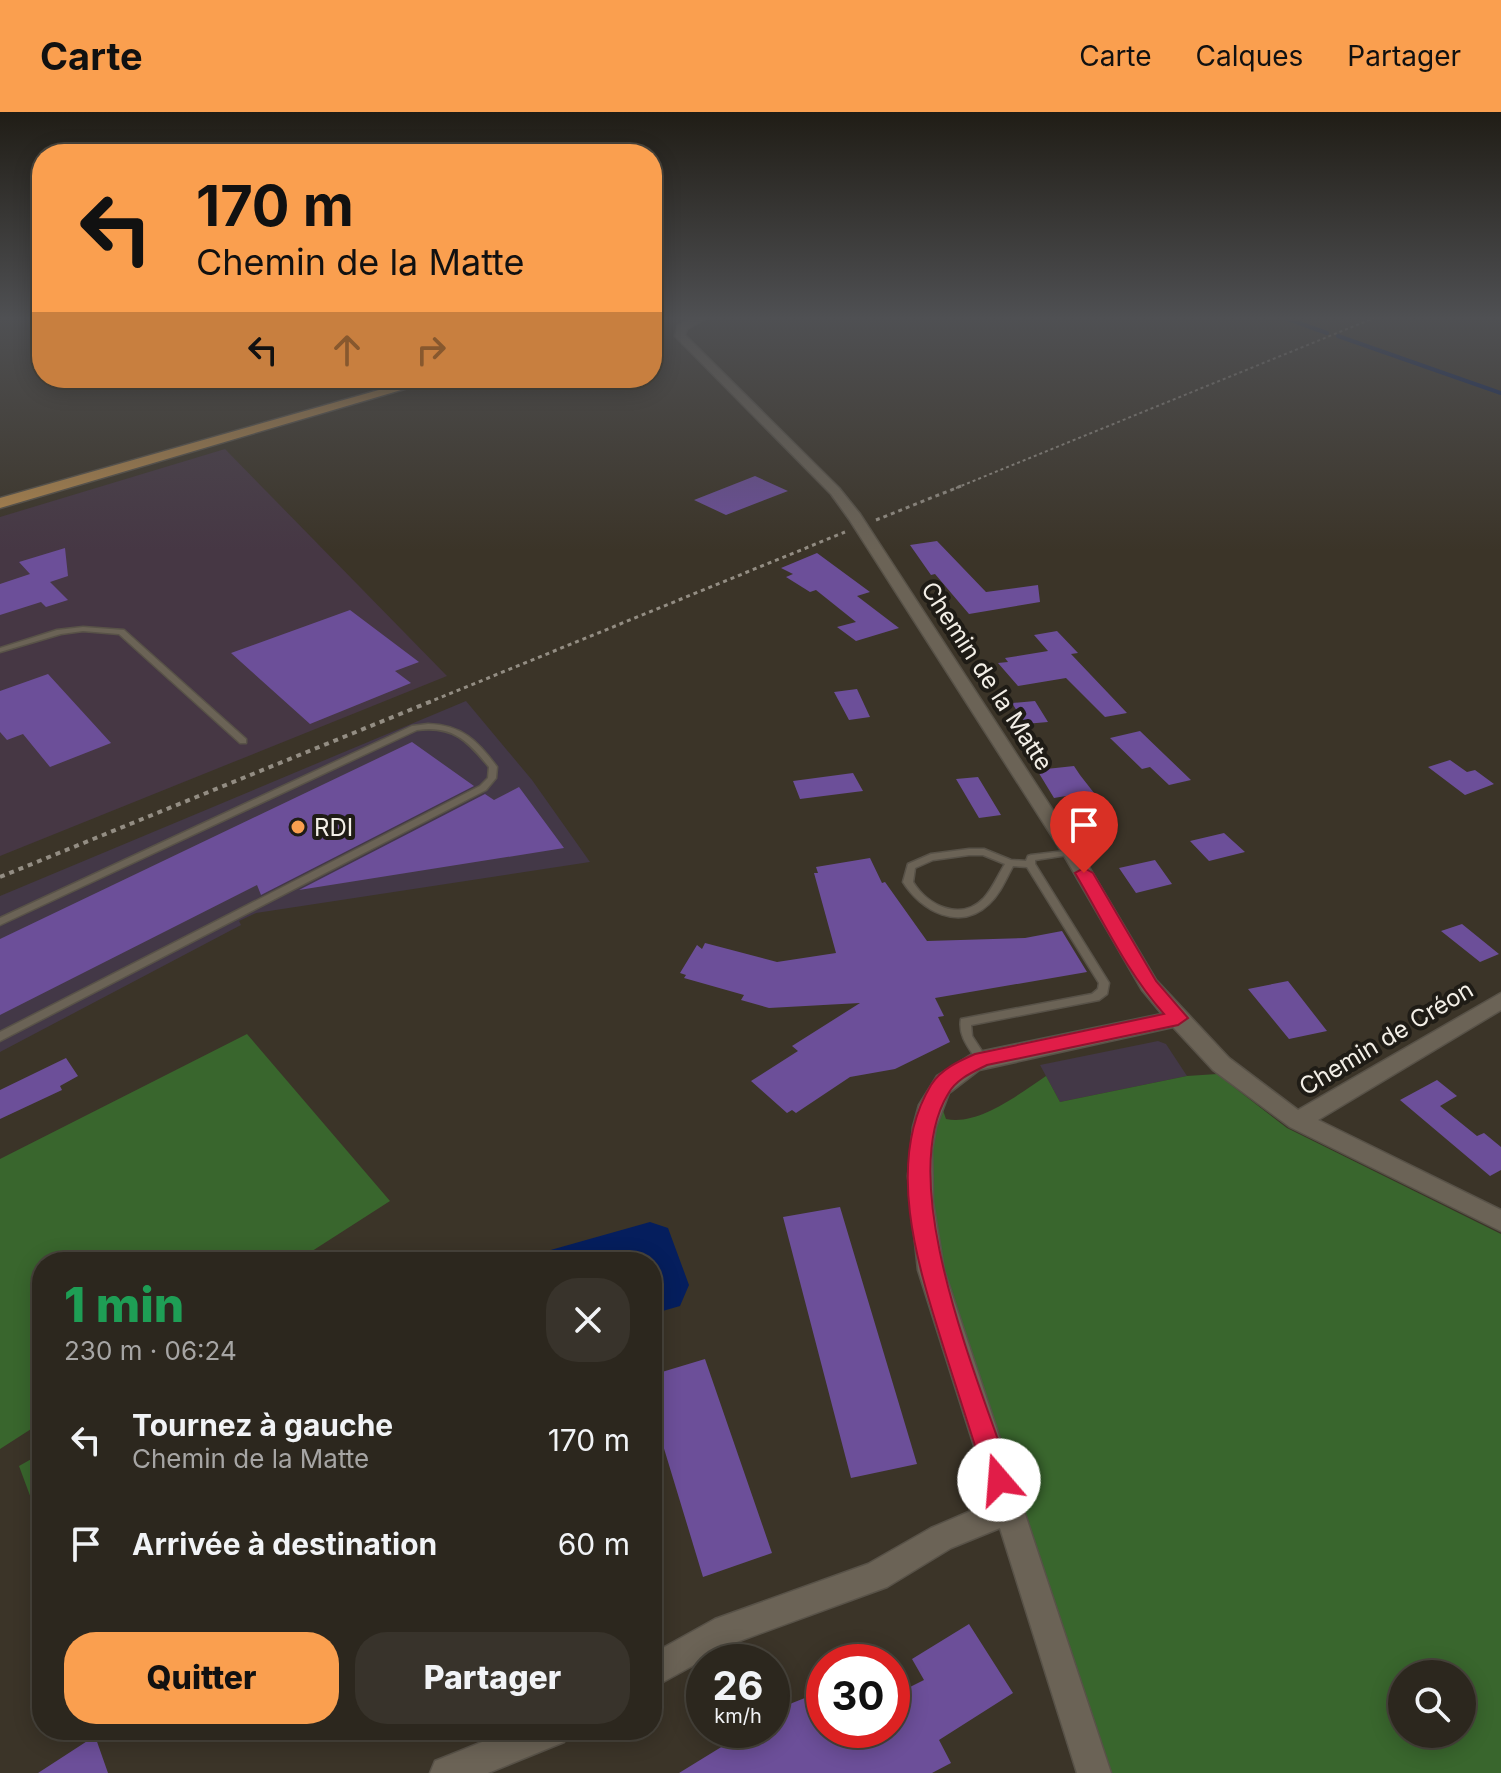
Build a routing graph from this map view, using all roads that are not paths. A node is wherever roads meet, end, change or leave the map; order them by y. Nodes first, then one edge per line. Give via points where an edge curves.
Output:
1 (374, 396) edge
2 (740, 396) edge
3 (0, 503) edge
4 (0, 650) edge
5 (243, 741) dead end
6 (1071, 852) junction
7 (1010, 863) junction
8 (1030, 864) junction
9 (0, 922) edge
10 (1501, 1000) edge
11 (1178, 1018) junction
12 (0, 1037) edge
13 (982, 1059) junction
14 (1298, 1121) junction
15 (1501, 1221) edge
16 (1009, 1510) junction
17 (662, 1666) edge
18 (528, 1740) edge
19 (447, 1773) edge
20 (1094, 1773) edge

1 - 3 main road
2 - 6 street, Chemin de la Matte via 835,491 861,526
4 - 5 lane via 71,631 121,632
6 - 8 lane via 1040,855
6 - 11 street, Chemin de la Matte via 1141,973
7 - 7 lane via 984,904 962,912 923,904 908,882 911,866 931,857 984,852
7 - 8 lane
8 - 13 lane via 1104,983 1103,991 1095,997 965,1022 967,1037
9 - 12 lane via 415,728 458,729 493,767 483,788
10 - 14 street, Chemin de Créon
11 - 13 street
11 - 14 street, Chemin de la Matte via 1221,1064
13 - 16 street via 958,1070 940,1088 926,1124 920,1217 931,1270
14 - 15 street, Chemin de la Matte
16 - 17 street via 941,1538 876,1576 726,1630
16 - 20 street
18 - 19 street

